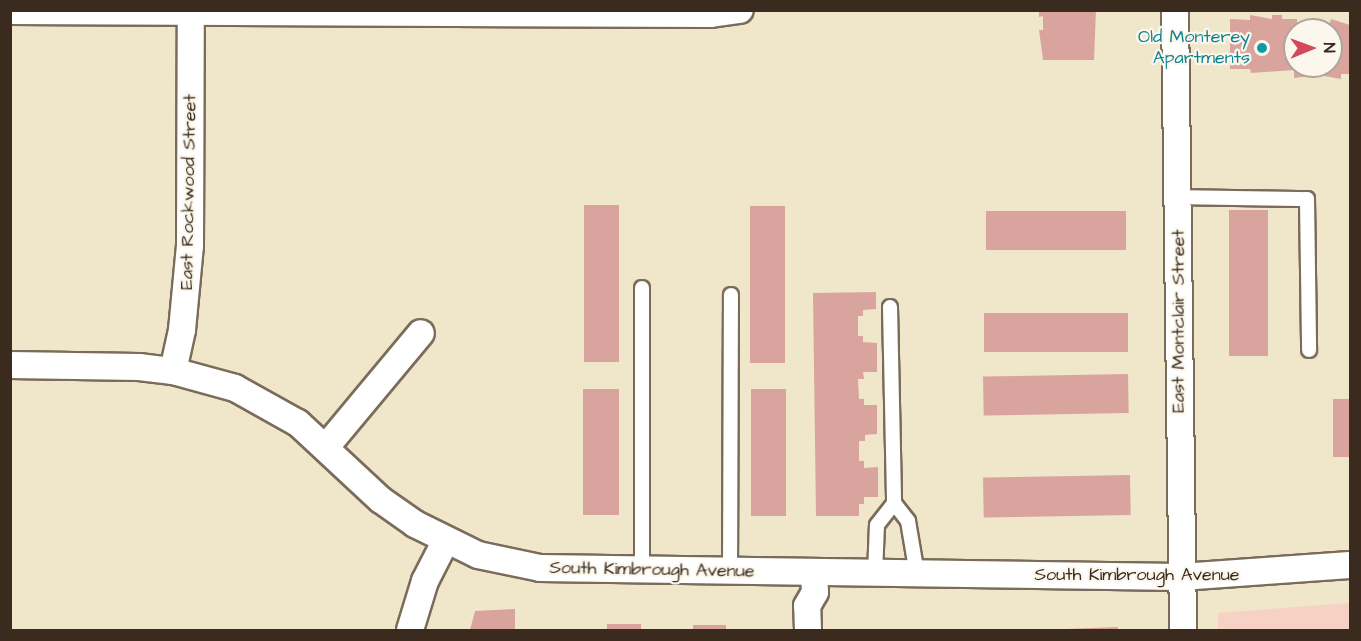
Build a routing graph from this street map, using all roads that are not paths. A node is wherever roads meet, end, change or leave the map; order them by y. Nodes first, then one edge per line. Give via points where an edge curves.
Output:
1 (740, 10) edge
2 (1175, 10) edge
3 (10, 11) edge
4 (191, 12) junction
5 (1178, 197) junction
6 (642, 288) dead end
7 (731, 295) dead end
8 (890, 307) dead end
9 (421, 333) dead end
10 (1309, 350) dead end
11 (10, 365) edge
12 (173, 371) junction
13 (326, 447) junction
14 (894, 503) junction
15 (445, 542) junction
16 (1350, 566) edge
17 (642, 571) junction
18 (730, 572) junction
19 (874, 574) junction
20 (917, 574) junction
21 (1181, 577) junction
22 (814, 582) junction
23 (410, 630) edge
24 (808, 630) edge
25 (824, 630) edge
26 (1183, 630) edge

1 - 4 street via 711,14
2 - 5 street, East Montclair Street
3 - 4 street
4 - 12 street, East Rockwood Street via 190,246 182,330
5 - 10 lane via 1307,199
5 - 21 street, East Montclair Street
6 - 17 lane
7 - 18 lane
8 - 14 lane
9 - 13 street
11 - 12 street, South Kimbrough Avenue
12 - 13 street, South Kimbrough Avenue via 236,388 266,403
13 - 15 street, South Kimbrough Avenue via 381,500
14 - 19 lane via 878,525
14 - 20 lane via 908,521
15 - 17 street, South Kimbrough Avenue via 478,555 530,566
15 - 23 street via 425,581
16 - 21 street, South Kimbrough Avenue
17 - 18 street, South Kimbrough Avenue
18 - 22 street, South Kimbrough Avenue
19 - 20 street, South Kimbrough Avenue
19 - 22 street, South Kimbrough Avenue
20 - 21 street, South Kimbrough Avenue
21 - 26 street, East Montclair Street
22 - 24 street via 807,606
22 - 25 street via 822,598

